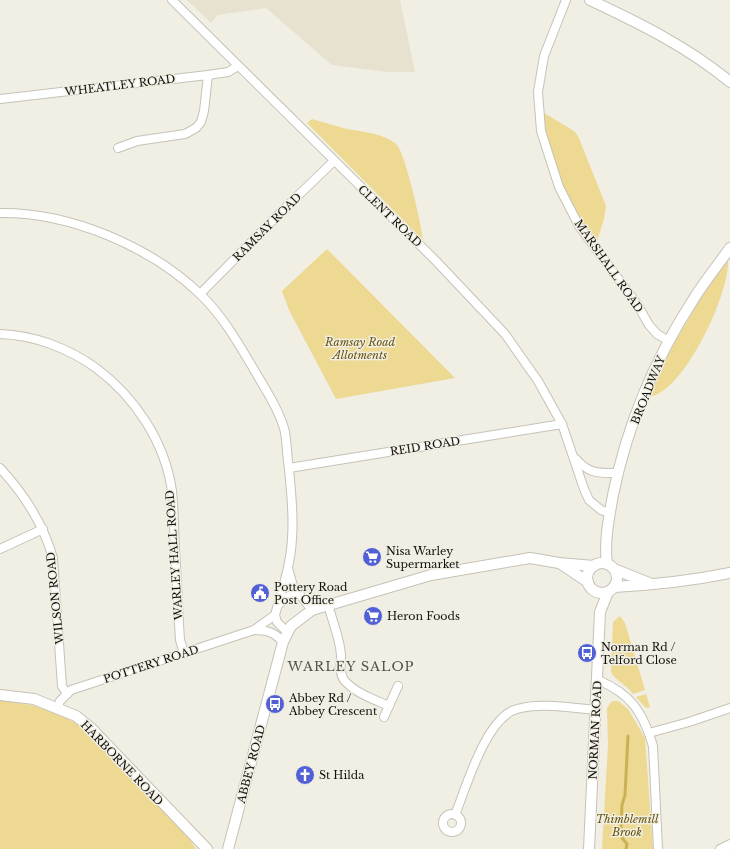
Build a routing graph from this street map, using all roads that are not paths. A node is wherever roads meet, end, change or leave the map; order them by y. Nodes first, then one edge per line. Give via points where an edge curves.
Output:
1 (172, 0) edge
2 (566, 0) edge
3 (590, 0) edge
4 (238, 66) junction
5 (208, 76) junction
6 (730, 82) edge
7 (0, 99) edge
8 (118, 148) dead end
9 (334, 161) junction
10 (0, 213) edge
11 (730, 248) edge
12 (200, 294) junction
13 (0, 334) edge
14 (669, 341) junction
15 (562, 424) junction
16 (574, 457) junction
17 (0, 468) edge
18 (288, 468) junction
19 (618, 472) junction
20 (610, 513) junction
21 (43, 529) junction
22 (605, 548) junction
23 (0, 549) edge
24 (559, 563) junction
25 (595, 565) junction
26 (611, 567) junction
27 (288, 568) junction
28 (730, 572) edge
29 (588, 582) junction
30 (654, 585) junction
31 (611, 589) junction
32 (593, 591) junction
33 (299, 595) junction
34 (328, 604) junction
35 (278, 605) junction
36 (312, 610) junction
37 (600, 612) junction
38 (275, 615) junction
39 (254, 630) junction
40 (287, 632) junction
41 (283, 642) junction
42 (184, 653) junction
43 (598, 680) junction
44 (398, 686) dead end
45 (67, 694) junction
46 (0, 695) edge
47 (389, 706) junction
48 (57, 708) junction
49 (730, 708) edge
50 (596, 710) junction
51 (384, 717) dead end
52 (649, 733) junction
53 (455, 815) dead end
54 (730, 844) edge
55 (207, 849) edge
56 (228, 849) edge
57 (589, 849) edge
58 (658, 849) edge
59 (720, 849) edge

1 - 4 street, CLENT ROAD
2 - 14 street, MARSHALL ROAD via 544,56 538,92 540,131 558,187 579,226 637,304 649,325
3 - 6 street via 648,28
4 - 5 street, WHEATLEY ROAD via 228,72
4 - 9 street, CLENT ROAD
5 - 7 street, WHEATLEY ROAD
5 - 8 street via 204,111 196,128 185,134 137,141
9 - 12 street, RAMSAY ROAD
9 - 15 street, CLENT ROAD via 436,261 505,334 538,381
10 - 12 street via 20,213 70,223 124,241 165,265
11 - 14 street, BROADWAY via 693,300
12 - 18 street via 225,322 268,394 285,432
13 - 42 street, WARLEY HALL ROAD via 39,339 88,362 109,378 141,414 159,446 172,491 180,640
14 - 19 street, BROADWAY via 641,400
15 - 16 street, CLENT ROAD
15 - 18 street, REID ROAD
16 - 19 street, CLENT ROAD via 591,472
16 - 20 street, CLENT ROAD via 589,500 601,510
17 - 21 street, WILSON ROAD via 27,500
18 - 27 street via 292,539
19 - 20 street, BROADWAY
20 - 22 street, BROADWAY
21 - 23 street
21 - 45 street, WILSON ROAD via 53,558 62,686
22 - 25 street, BROADWAY
22 - 26 street, BROADWAY
24 - 25 street
24 - 29 street
24 - 34 street via 530,558 431,574
25 - 26 street
25 - 29 street via 588,573
26 - 30 street
26 - 31 street via 617,578
27 - 33 street via 293,586
27 - 35 street
28 - 30 street via 697,580
29 - 32 street
30 - 31 street
31 - 32 street via 598,593
31 - 37 street, NORMAN ROAD
32 - 37 street, NORMAN ROAD
33 - 35 street via 289,596
33 - 36 street
34 - 36 street
34 - 47 street via 338,634 341,675 355,690
35 - 38 street
36 - 40 street via 297,620
37 - 43 street, NORMAN ROAD
38 - 39 street, POTTERY ROAD
38 - 40 street via 276,622
39 - 41 street, POTTERY ROAD via 267,630
39 - 42 street, POTTERY ROAD
40 - 41 street, ABBEY ROAD
41 - 56 street, ABBEY ROAD
42 - 45 street, POTTERY ROAD via 71,690
43 - 50 street, NORMAN ROAD
43 - 52 street via 616,688 636,705
44 - 47 street
45 - 48 street, POTTERY ROAD via 60,700
46 - 48 street, HARBORNE ROAD via 34,700
47 - 51 street
48 - 55 street, HARBORNE ROAD via 76,716 91,728
49 - 52 street
50 - 53 street via 532,706 515,709 498,722 485,740
50 - 57 street, NORMAN ROAD
52 - 58 street via 653,746
54 - 59 street

